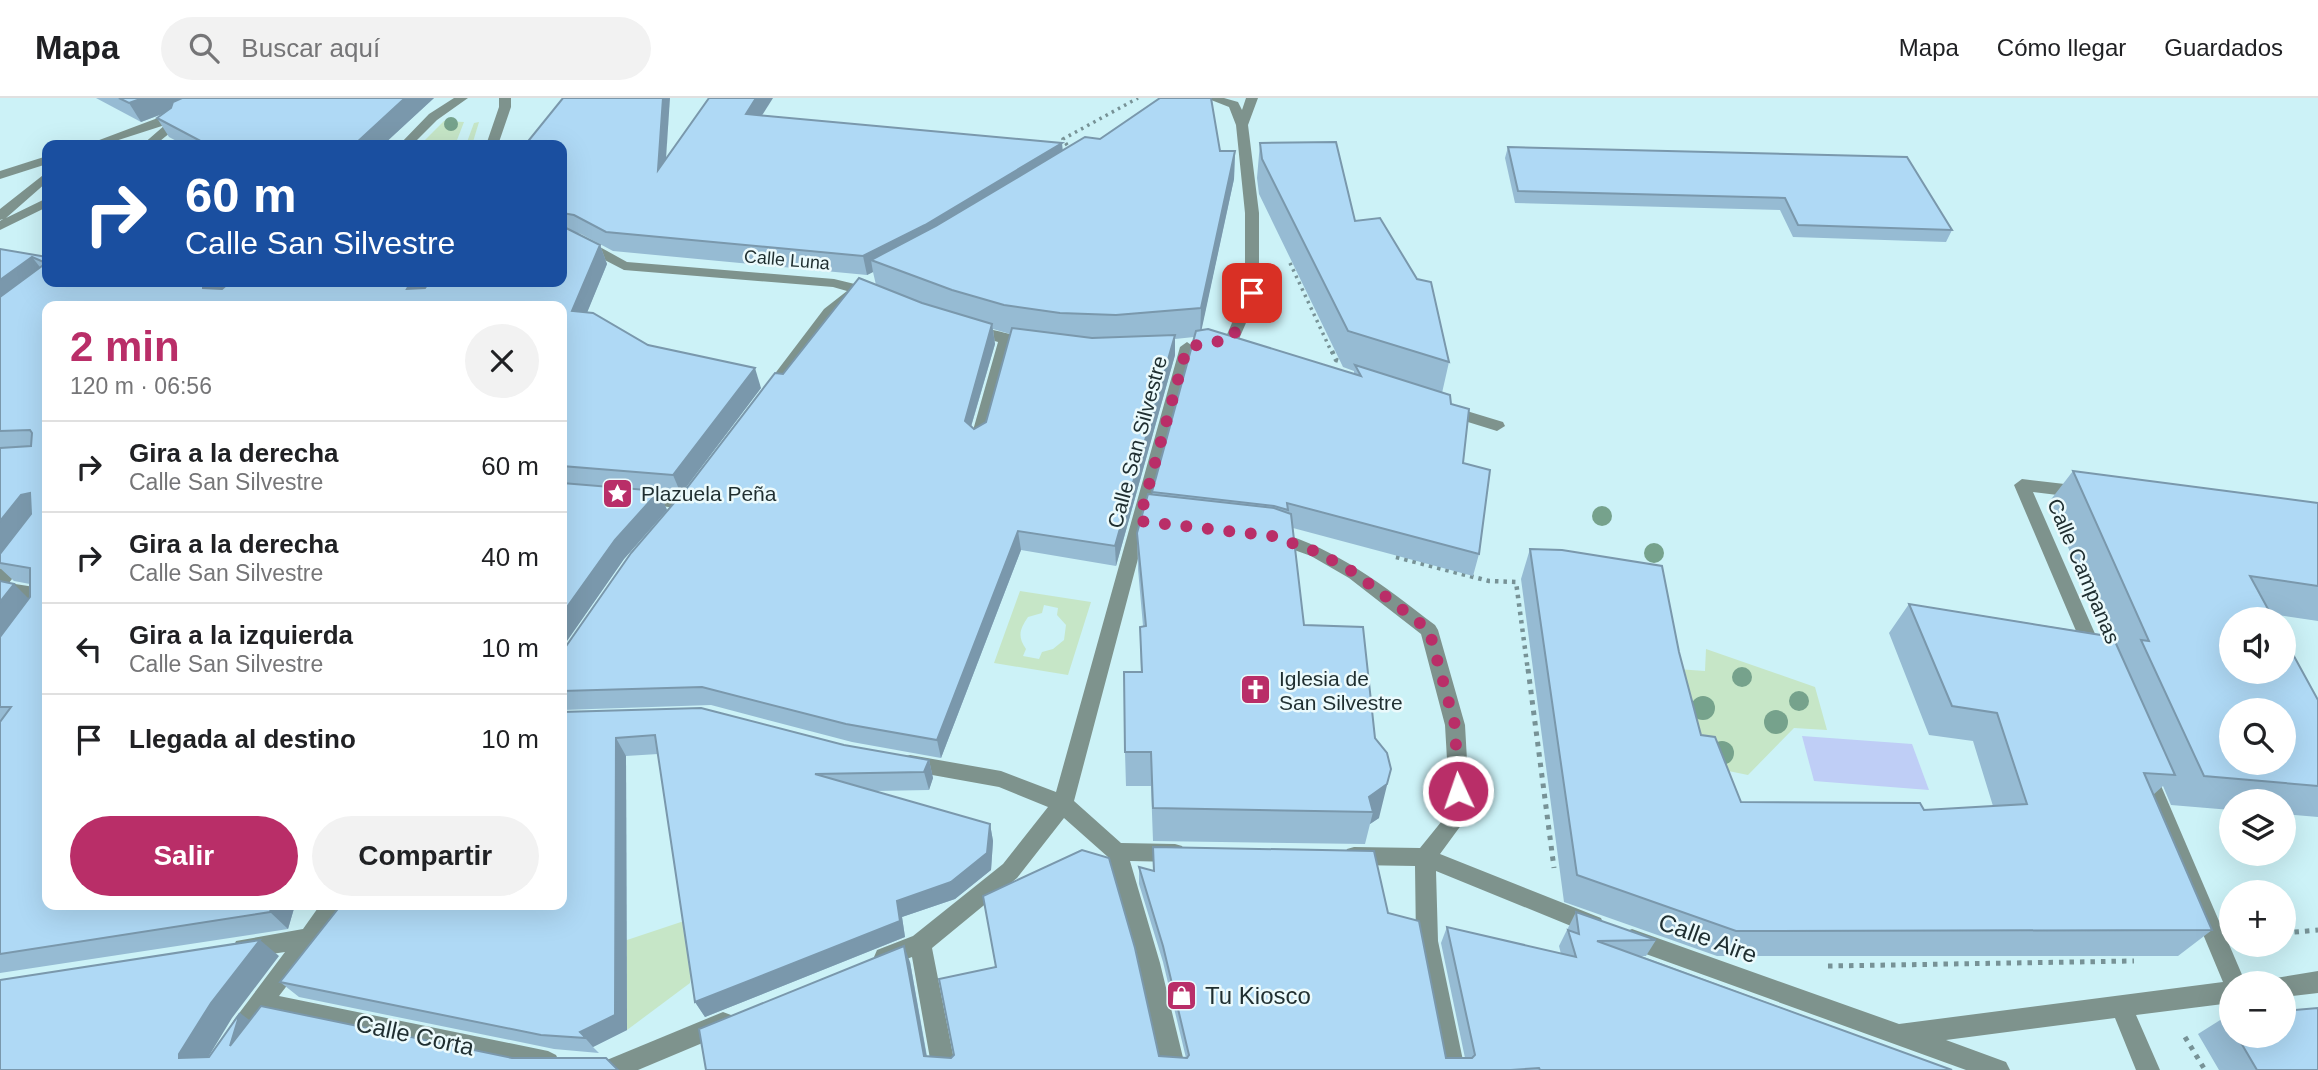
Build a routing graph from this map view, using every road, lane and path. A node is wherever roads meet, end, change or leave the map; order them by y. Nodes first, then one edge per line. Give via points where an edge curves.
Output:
1 (221, 98) edge
2 (462, 98) edge
3 (505, 98) edge
4 (1138, 98) edge
5 (1212, 98) edge
6 (1252, 98) edge
7 (185, 114) junction
8 (1242, 125) junction
9 (107, 140) edge
10 (154, 140) edge
11 (410, 140) edge
12 (494, 140) edge
13 (42, 161) edge
14 (1077, 161) edge
15 (42, 176) edge
16 (0, 177) edge
17 (42, 180) edge
18 (42, 205) edge
19 (3, 208) edge
20 (0, 226) edge
21 (567, 238) edge
22 (1286, 255) dead end
23 (880, 277) edge
24 (859, 288) junction
25 (883, 298) edge
26 (956, 325) edge
27 (1006, 341) junction
28 (1232, 341) edge
29 (1043, 344) edge
30 (1168, 346) edge
31 (1349, 364) edge
32 (1431, 404) edge
33 (757, 407) edge
34 (1497, 426) dead end
35 (978, 441) edge
36 (2103, 495) edge
37 (627, 498) edge
38 (668, 524) edge
39 (42, 527) edge
40 (1259, 534) edge
41 (0, 582) edge
42 (0, 587) edge
43 (42, 595) edge
44 (2101, 668) edge
45 (2138, 756) edge
46 (892, 760) edge
47 (1063, 804) junction
48 (1117, 852) junction
49 (1198, 853) edge
50 (1332, 856) edge
51 (1425, 857) junction
52 (329, 910) edge
53 (2318, 930) edge
54 (2296, 932) edge
55 (310, 938) junction
56 (920, 944) junction
57 (228, 951) edge
58 (2148, 961) edge
59 (870, 964) edge
60 (1815, 966) edge
61 (2229, 971) edge
62 (2318, 982) edge
63 (2296, 985) edge
64 (2219, 994) edge
65 (261, 1003) junction
66 (2121, 1006) junction
67 (745, 1014) edge
68 (1899, 1035) junction
69 (596, 1067) edge
70 (215, 1070) edge
71 (944, 1070) edge
72 (1174, 1070) edge
73 (1453, 1070) edge
74 (1998, 1070) edge
75 (2148, 1070) edge

1 - 7 street
2 - 11 street
3 - 12 street
4 - 14 path via 1063,139
5 - 8 street via 1234,106
6 - 8 street
7 - 9 street
7 - 10 street
8 - 28 street via 1252,213 1252,293
13 - 16 street
15 - 16 street
17 - 19 street
18 - 20 street
21 - 24 street, Calle Luna via 624,266
22 - 31 path via 1336,360
23 - 24 street
24 - 25 street, Calle Luna
24 - 33 street via 828,312
26 - 27 street
27 - 29 street
27 - 35 street
30 - 47 street, Calle San Silvestre via 1193,346
32 - 34 street
36 - 44 street, Calle Campanas via 2022,485
37 - 38 street via 690,497
39 - 41 street
40 - 51 street via 1317,552 1346,568 1429,630 1455,725 1460,813
42 - 43 street
45 - 61 street
46 - 47 street via 1001,779
47 - 48 street
47 - 56 street via 1010,871
48 - 49 street
48 - 72 street
50 - 51 street, Calle Aire
51 - 68 street, Calle Aire via 1553,910
51 - 73 street via 1427,941
52 - 55 street
53 - 54 path
55 - 57 street
55 - 65 street
56 - 59 street
56 - 71 street
58 - 60 path
62 - 63 street
64 - 66 street, Calle Aire
65 - 69 street, Calle Corta via 554,1064
65 - 70 street
66 - 68 street, Calle Aire
66 - 75 street
67 - 69 street
68 - 74 street

